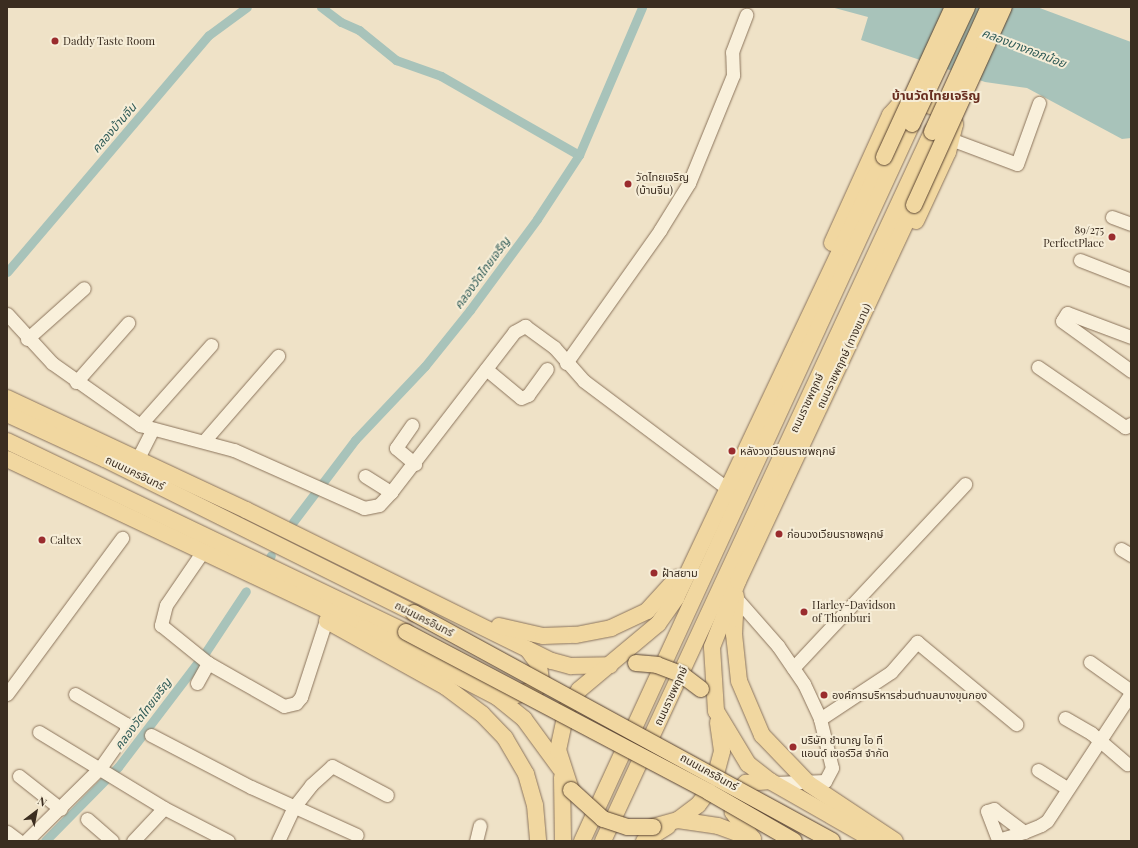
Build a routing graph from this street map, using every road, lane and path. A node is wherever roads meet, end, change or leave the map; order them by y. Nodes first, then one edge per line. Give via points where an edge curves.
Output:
1 (953, 7) edge
2 (967, 7) edge
3 (989, 7) edge
4 (1004, 7) edge
5 (746, 15) dead end
6 (1039, 103) dead end
7 (953, 140) junction
8 (1112, 217) dead end
9 (1131, 224) edge
10 (1080, 260) dead end
11 (1131, 280) edge
12 (84, 288) dead end
13 (7, 314) edge
14 (128, 323) dead end
15 (858, 328) junction
16 (802, 329) junction
17 (1131, 337) edge
18 (27, 339) junction
19 (211, 345) dead end
20 (278, 356) dead end
21 (566, 363) junction
22 (1038, 367) dead end
23 (486, 369) junction
24 (547, 369) dead end
25 (1131, 371) edge
26 (76, 382) junction
27 (7, 398) edge
28 (7, 413) edge
29 (1131, 424) edge
30 (412, 425) dead end
31 (73, 428) junction
32 (146, 428) junction
33 (7, 441) edge
34 (204, 441) junction
35 (7, 447) edge
36 (42, 458) junction
37 (138, 458) junction
38 (7, 459) edge
39 (415, 464) junction
40 (365, 476) dead end
41 (965, 484) dead end
42 (725, 487) junction
43 (391, 492) junction
44 (122, 538) dead end
45 (699, 546) junction
46 (203, 552) junction
47 (738, 581) junction
48 (265, 582) junction
49 (736, 598) junction
50 (452, 611) junction
51 (326, 620) junction
52 (528, 649) junction
53 (202, 659) junction
54 (1090, 662) dead end
55 (611, 665) junction
56 (793, 668) junction
57 (197, 683) dead end
58 (1131, 692) edge
59 (7, 694) edge
60 (75, 694) dead end
61 (497, 697) junction
62 (716, 711) junction
63 (1065, 718) dead end
64 (820, 719) junction
65 (1016, 724) dead end
66 (39, 732) dead end
67 (151, 735) dead end
68 (1098, 741) junction
69 (1127, 764) dead end
70 (102, 769) junction
71 (1038, 770) dead end
72 (562, 771) junction
73 (19, 776) dead end
74 (773, 782) junction
75 (809, 784) junction
76 (1067, 788) junction
77 (387, 795) dead end
78 (294, 807) junction
79 (164, 808) junction
80 (61, 809) junction
81 (87, 819) dead end
82 (678, 820) junction
83 (480, 825) dead end
84 (7, 832) edge
85 (1024, 832) dead end
86 (358, 835) dead end
87 (755, 840) edge
88 (19, 841) edge
89 (26, 841) edge
90 (112, 841) edge
91 (133, 841) edge
92 (228, 841) edge
93 (278, 841) edge
94 (476, 841) edge
95 (538, 841) edge
96 (563, 841) edge
97 (582, 841) edge
98 (603, 841) edge
99 (644, 841) edge
100 (794, 841) edge
101 (832, 841) edge
102 (875, 841) edge
103 (895, 841) edge

1 - 16 main road, bridge
2 - 97 main road, ถนนราชพฤกษ์, bridge
3 - 98 main road, ถนนราชพฤกษ์, bridge
4 - 15 main road, ถนนราชพฤกษ์ (ทางขนาน), bridge
5 - 21 street via 732,52 733,75 689,183 660,230
6 - 7 street via 1017,164
7 - 15 main road via 893,270
7 - 16 main road via 953,117 938,106 910,100 899,105 890,115 828,250
8 - 9 street
10 - 11 street
12 - 18 street
13 - 18 street
14 - 26 street
15 - 47 main road, ถนนราชพฤกษ์ (ทางขนาน)
16 - 42 main road
17 - 25 street via 1067,313 1062,321
18 - 26 street
19 - 32 street
20 - 34 street
21 - 23 street via 554,347 525,326 514,332
21 - 42 street via 584,381
22 - 29 street via 1125,427
23 - 24 street via 521,398 528,395
23 - 39 street
26 - 32 street
27 - 31 main road, ถนนนครอินทร์
28 - 31 main road
28 - 101 main road, ถนนนครอินทร์, bridge via 105,458 414,613
30 - 39 street via 396,448
31 - 37 main road, ถนนนครอินทร์
32 - 34 street
32 - 37 street
33 - 36 main road, ถนนนครอินทร์
34 - 43 street via 234,450 312,482 364,508 379,505
35 - 36 main road
36 - 100 main road, ถนนนครอินทร์, bridge via 406,632 709,792
37 - 50 main road, ถนนนครอินทร์
38 - 46 main road
39 - 43 street
40 - 43 street
41 - 56 street
42 - 45 main road
44 - 59 street
45 - 50 main road via 661,598 647,611 611,628 576,635 543,636 517,632
45 - 55 main road via 668,610 646,636
46 - 48 main road
46 - 53 street via 166,604 161,625
47 - 49 main road
47 - 62 main road, ถนนราชพฤกษ์ (ทางขนาน) via 712,647
48 - 51 main road
48 - 61 main road
49 - 56 street
49 - 75 main road via 734,655 748,708 777,754
50 - 52 main road, ถนนนครอินทร์
51 - 53 street via 301,697 296,703 284,706
51 - 95 main road via 446,687 482,714 505,738 526,774 535,805
52 - 55 main road, ถนนนครอินทร์ via 571,666
52 - 61 main road via 539,664 541,680 536,689 527,694
53 - 57 street
54 - 58 street
55 - 62 main road, ถนนนครอินทร์, bridge via 657,665 681,674 701,690
55 - 72 main road via 579,690 567,708 558,750
56 - 64 street
58 - 68 street
60 - 70 street via 126,724 123,737
61 - 72 main road via 524,719
62 - 74 main road via 748,764
62 - 82 main road via 721,734 720,768 698,805
63 - 68 street
64 - 65 street via 891,672 917,642
64 - 75 street via 830,775 825,781
66 - 70 street
67 - 78 street
68 - 69 street
68 - 76 street
70 - 79 street
70 - 80 street
71 - 76 street
72 - 82 main road, bridge via 571,790 604,819 628,827 653,827
72 - 96 main road
73 - 80 street
74 - 75 street
74 - 87 main road via 746,783 736,794 733,812
74 - 102 main road
75 - 103 main road
76 - 85 street via 1046,821
77 - 78 street via 332,766 311,785
78 - 86 street
78 - 93 street
79 - 91 street
79 - 92 street
80 - 89 street
81 - 90 street
82 - 87 main road via 718,826
82 - 99 main road
83 - 94 street
84 - 88 street

